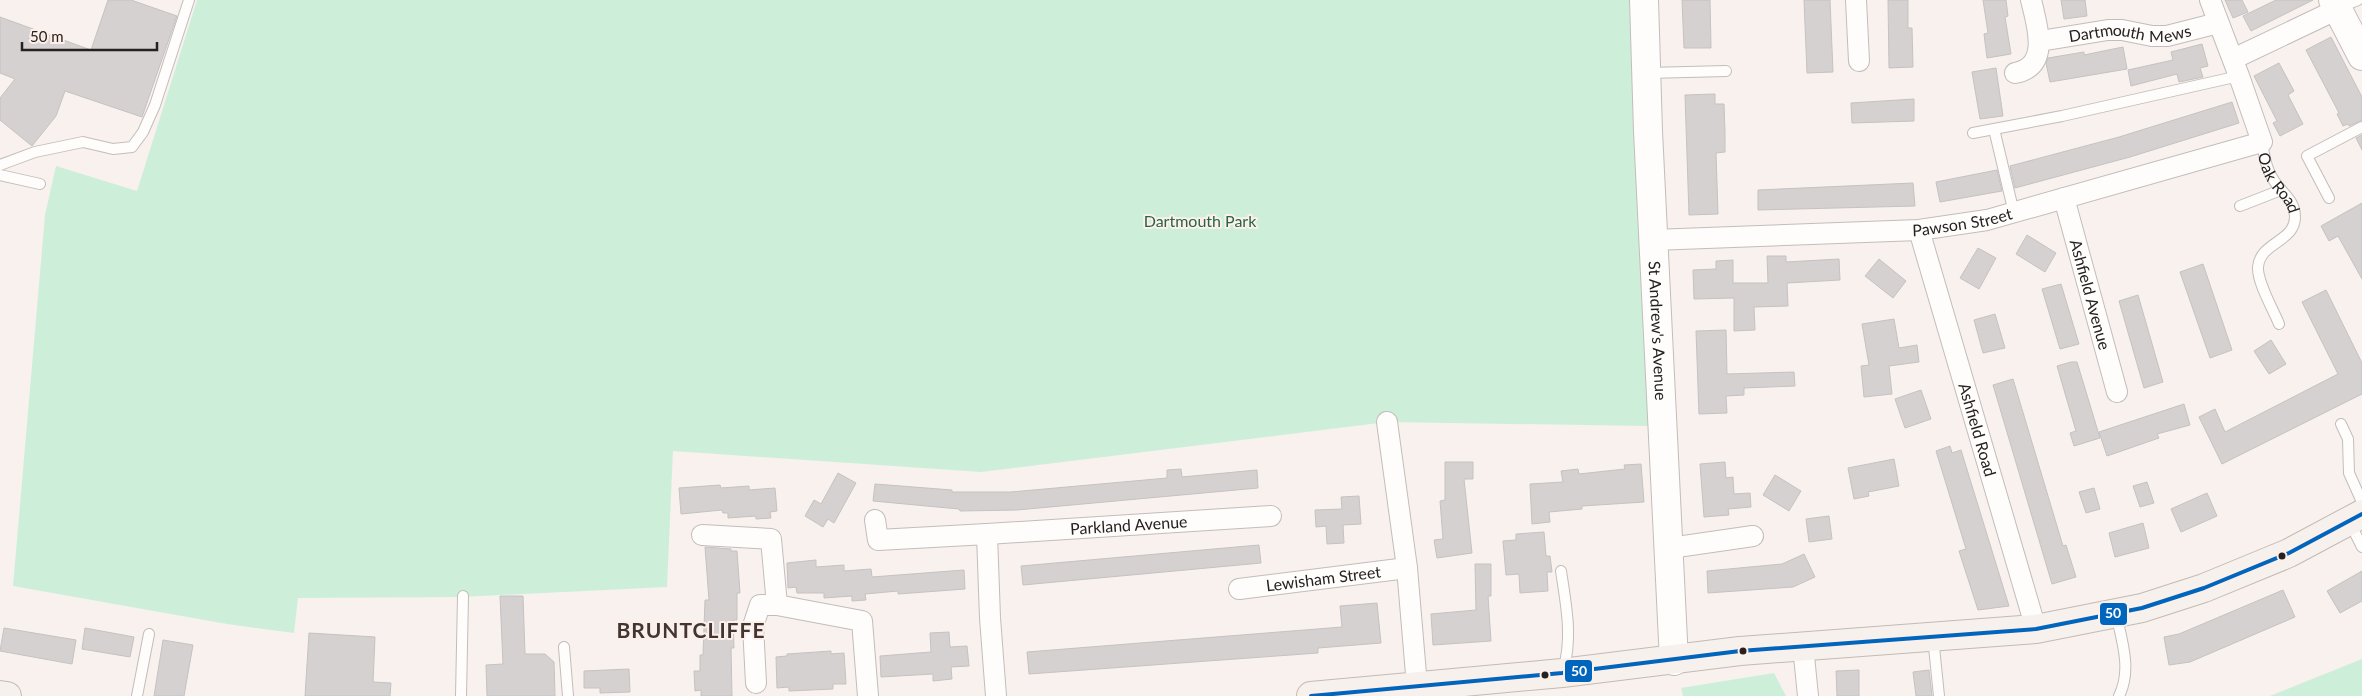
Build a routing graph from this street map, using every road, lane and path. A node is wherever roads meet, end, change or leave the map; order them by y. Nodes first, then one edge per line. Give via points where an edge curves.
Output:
1 (189, 0) edge
2 (1644, 0) edge
3 (1856, 0) edge
4 (2031, 0) edge
5 (2210, 0) edge
6 (2343, 3) edge
7 (2218, 23) junction
8 (2040, 41) junction
9 (2362, 56) edge
10 (1859, 61) dead end
11 (2236, 67) junction
12 (1726, 72) dead end
13 (1647, 73) junction
14 (2015, 73) dead end
15 (2362, 127) edge
16 (1994, 129) junction
17 (1974, 133) dead end
18 (2262, 142) junction
19 (0, 165) edge
20 (0, 175) edge
21 (40, 184) dead end
22 (2281, 190) junction
23 (2064, 198) junction
24 (2329, 198) dead end
25 (2240, 206) dead end
26 (2014, 213) junction
27 (1919, 230) junction
28 (1653, 240) junction
29 (2279, 324) dead end
30 (2117, 392) dead end
31 (1387, 422) dead end
32 (2341, 424) dead end
33 (2358, 512) edge
34 (1271, 516) dead end
35 (876, 520) dead end
36 (986, 534) junction
37 (702, 535) dead end
38 (1753, 536) dead end
39 (2362, 547) edge
40 (1670, 548) junction
41 (1407, 568) junction
42 (1561, 571) dead end
43 (1239, 589) dead end
44 (463, 596) dead end
45 (777, 606) junction
46 (2116, 613) junction
47 (2036, 629) junction
48 (149, 634) dead end
49 (1932, 636) junction
50 (1802, 646) junction
51 (564, 648) dead end
52 (1674, 661) junction
53 (1562, 673) junction
54 (756, 683) dead end
55 (1417, 686) junction
56 (0, 694) edge
57 (7, 696) edge
58 (137, 696) edge
59 (461, 696) edge
60 (568, 696) edge
61 (868, 696) edge
62 (996, 696) edge
63 (1311, 696) edge
64 (1808, 696) edge
65 (1939, 696) edge
66 (2119, 696) edge

1 - 19 lane via 155,105 132,147 113,149 83,142 35,152
2 - 13 street, St Andrew's Avenue
3 - 10 street
4 - 8 street
5 - 7 street, Oak Road
6 - 9 street
6 - 11 street
7 - 8 street, Dartmouth Mews via 2167,36 2108,30
7 - 11 street, Oak Road
8 - 14 street via 2031,66 2024,72
11 - 16 lane via 2062,116
11 - 18 street, Oak Road
12 - 13 lane
13 - 28 street, St Andrew's Avenue
15 - 24 lane via 2307,156
16 - 17 lane
16 - 26 lane
18 - 22 lane, Oak Road via 2266,163
18 - 23 street, Pawson Street
20 - 21 lane
22 - 25 lane
22 - 29 lane, Oak Road via 2293,205 2295,221 2285,237 2266,248 2258,268
23 - 26 street, Pawson Street
23 - 30 street, Ashfield Avenue
26 - 27 street, Pawson Street
27 - 28 street, Pawson Street
27 - 47 street, Ashfield Road
28 - 40 street, St Andrew's Avenue
31 - 41 street
32 - 33 lane via 2348,439 2349,472
33 - 39 lane
33 - 46 main road via 2289,553 2204,588
34 - 36 street, Parkland Avenue
35 - 36 street, Parkland Avenue via 878,549
36 - 62 street
37 - 45 street via 771,540
38 - 40 street
40 - 52 street, St Andrew's Avenue
41 - 43 street, Lewisham Street
41 - 55 street
42 - 53 lane via 1569,627 1568,655
44 - 59 lane
45 - 54 street via 760,605 754,626
45 - 61 street via 862,621
46 - 47 main road
46 - 66 lane via 2126,672
47 - 49 main road
48 - 58 lane
49 - 50 main road
49 - 65 lane
50 - 52 main road
50 - 64 street
51 - 60 lane
52 - 53 main road
53 - 55 main road
55 - 63 main road
56 - 57 main road

